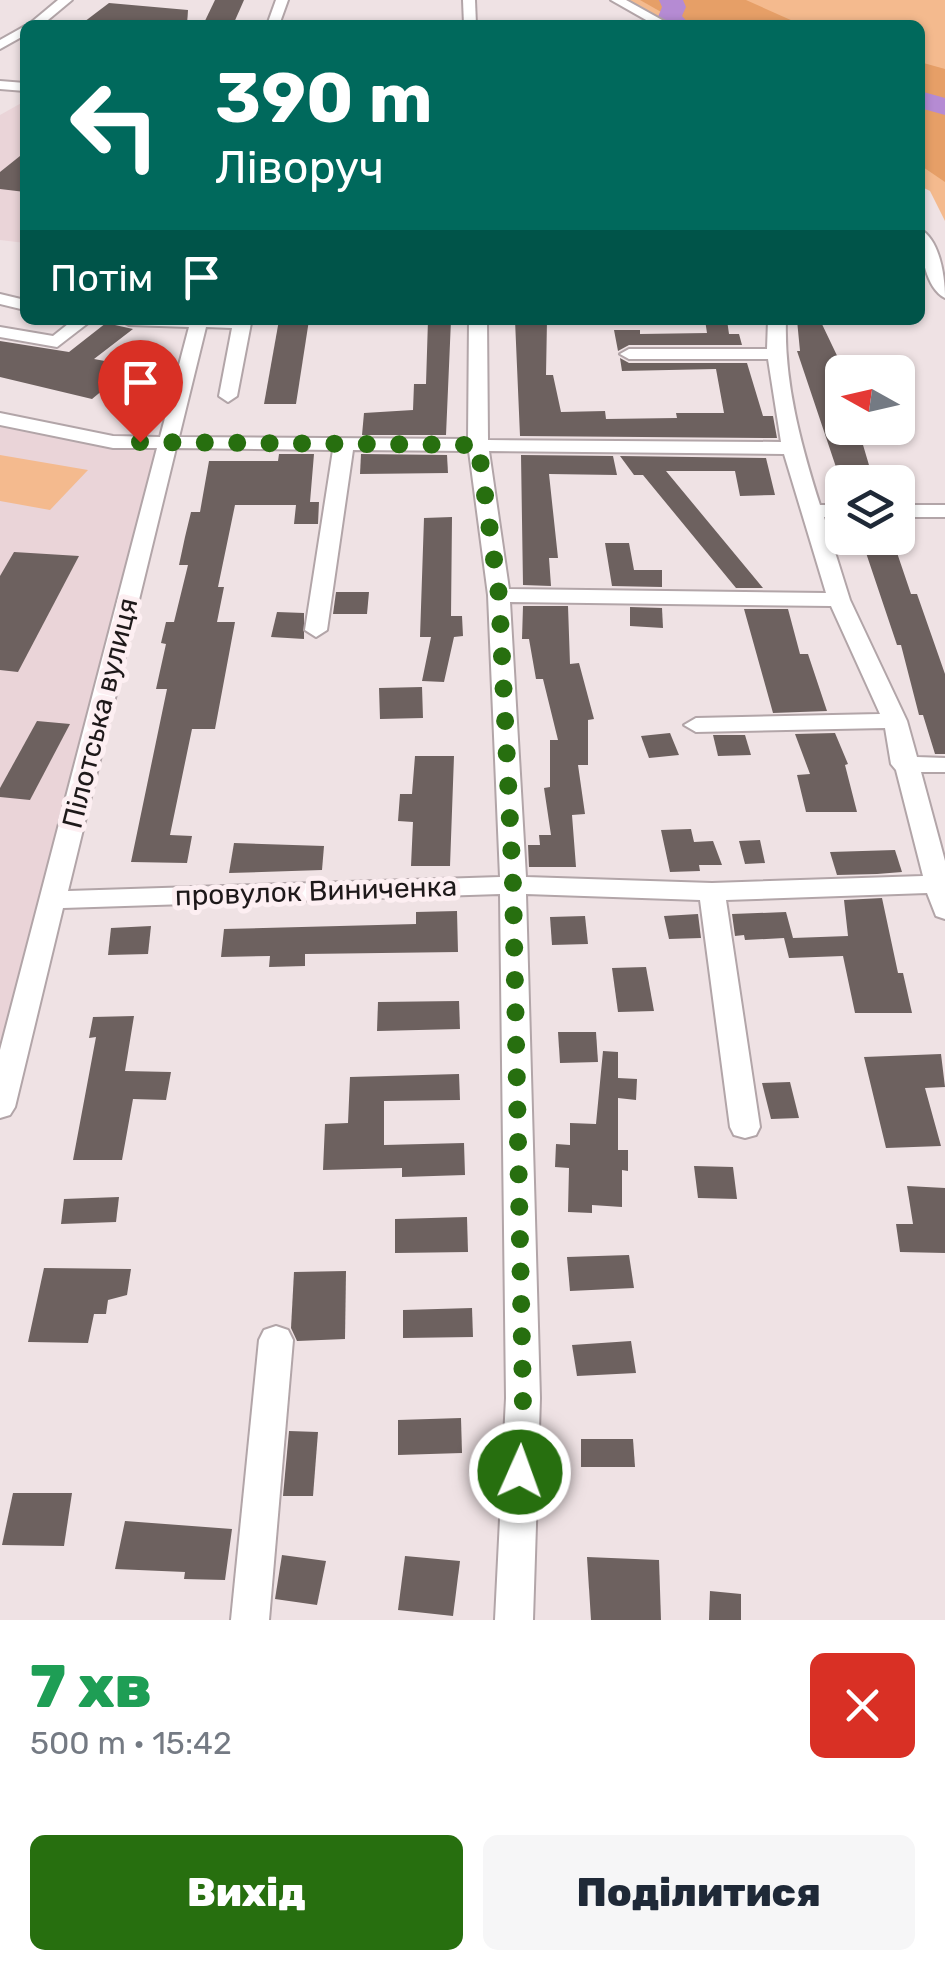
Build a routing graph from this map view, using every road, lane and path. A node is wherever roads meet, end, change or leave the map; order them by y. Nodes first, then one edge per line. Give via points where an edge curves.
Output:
1 (66, 0) edge
2 (618, 0) edge
3 (40, 20) edge
4 (655, 20) edge
5 (925, 246) edge
6 (945, 292) edge
7 (77, 325) edge
8 (198, 325) edge
9 (241, 325) edge
10 (478, 325) edge
11 (777, 325) edge
12 (0, 332) edge
13 (629, 354) dead end
14 (776, 354) junction
15 (228, 396) dead end
16 (0, 418) edge
17 (166, 442) junction
18 (344, 444) junction
19 (478, 445) junction
20 (792, 448) junction
21 (813, 511) junction
22 (825, 511) edge
23 (915, 511) edge
24 (945, 512) edge
25 (499, 595) junction
26 (839, 600) junction
27 (316, 630) dead end
28 (895, 721) junction
29 (696, 724) dead end
30 (904, 764) junction
31 (945, 765) edge
32 (513, 884) junction
33 (712, 892) junction
34 (942, 897) edge
35 (54, 900) junction
36 (0, 1107) edge
37 (745, 1127) dead end
38 (276, 1340) dead end
39 (250, 1620) edge
40 (514, 1620) edge

1 - 3 street
2 - 4 street
5 - 6 street
7 - 12 street via 57,342
8 - 17 street, Пілотська вулиця
9 - 15 street
10 - 19 street
11 - 14 street
13 - 14 street
14 - 20 street
16 - 17 street via 113,442
17 - 18 street
17 - 35 street, Пілотська вулиця
18 - 19 street
18 - 27 street
19 - 20 street
19 - 25 street
20 - 21 street
21 - 22 street
21 - 26 street
23 - 24 street
25 - 26 street
25 - 32 street
26 - 28 street
28 - 29 street
28 - 30 street
30 - 31 street
30 - 34 street
32 - 33 street, провулок Виниченка
32 - 35 street, провулок Виниченка
32 - 40 street via 523,1398
33 - 34 street, провулок Виниченка
33 - 37 street
35 - 36 street, Пілотська вулиця
38 - 39 street

